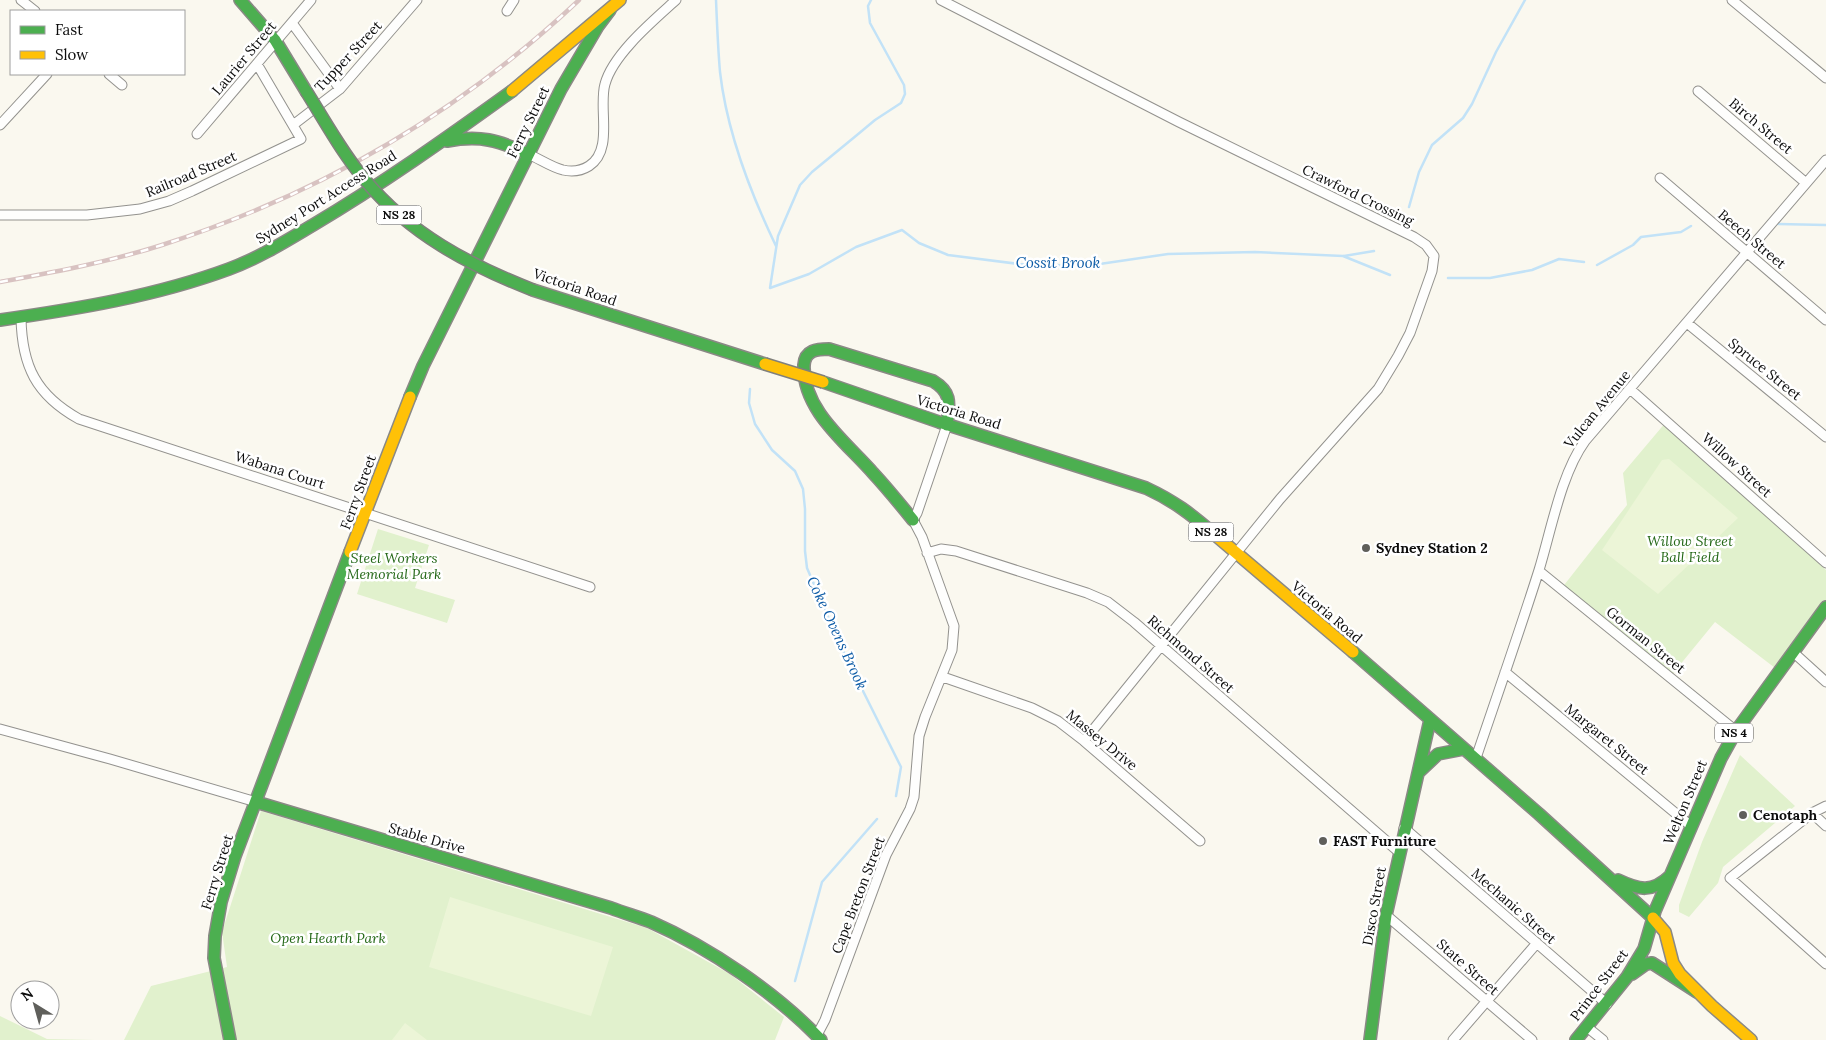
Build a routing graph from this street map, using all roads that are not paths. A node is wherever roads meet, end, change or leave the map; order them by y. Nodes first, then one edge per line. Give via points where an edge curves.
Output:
1 (21, 0) edge
2 (240, 0) edge
3 (311, 0) edge
4 (417, 0) edge
5 (514, 0) edge
6 (620, 0) edge
7 (676, 0) edge
8 (941, 0) edge
9 (1732, 0) edge
10 (34, 10) edge
11 (610, 10) junction
12 (507, 11) dead end
13 (292, 23) junction
14 (275, 40) junction
15 (257, 64) junction
16 (45, 75) edge
17 (110, 75) edge
18 (1826, 78) edge
19 (122, 85) dead end
20 (340, 89) junction
21 (1698, 91) dead end
22 (0, 125) edge
23 (293, 125) junction
24 (197, 134) dead end
25 (442, 142) junction
26 (528, 154) junction
27 (1826, 160) edge
28 (1660, 178) dead end
29 (1806, 183) junction
30 (0, 215) edge
31 (1747, 253) junction
32 (21, 318) junction
33 (0, 320) edge
34 (1826, 320) edge
35 (1687, 323) junction
36 (1630, 389) junction
37 (947, 425) junction
38 (1826, 436) edge
39 (367, 513) junction
40 (913, 520) junction
41 (927, 553) junction
42 (1236, 554) junction
43 (1826, 563) edge
44 (1539, 571) junction
45 (590, 587) dead end
46 (1826, 606) edge
47 (1161, 646) junction
48 (1793, 652) junction
49 (1505, 672) junction
50 (943, 677) junction
51 (1826, 682) edge
52 (1430, 720) junction
53 (1736, 730) junction
54 (1, 731) edge
55 (1084, 741) junction
56 (1464, 749) junction
57 (1476, 758) junction
58 (1417, 774) junction
59 (256, 802) junction
60 (1826, 806) edge
61 (1812, 813) junction
62 (1691, 826) junction
63 (1826, 826) edge
64 (1404, 828) junction
65 (1200, 841) dead end
66 (1398, 852) junction
67 (1671, 875) junction
68 (1608, 876) junction
69 (1386, 915) junction
70 (1653, 918) junction
71 (1537, 943) junction
72 (1826, 964) edge
73 (1627, 977) junction
74 (1697, 992) junction
75 (1487, 1001) junction
76 (1607, 1004) junction
77 (1588, 1027) junction
78 (819, 1037) edge
79 (230, 1040) edge
80 (1370, 1040) edge
81 (1453, 1040) edge
82 (1532, 1040) edge
83 (1576, 1040) edge
84 (1603, 1040) edge
85 (1751, 1040) edge

1 - 10 street
2 - 14 main road, Victoria Road / NS 28
3 - 13 street, Laurier Street
4 - 20 street, Tupper Street
5 - 12 street
6 - 11 main road, Sydney Port Access Road
7 - 26 street via 623,53 605,83 602,99 604,135 593,163 572,172
8 - 42 street, Crawford Crossing via 1196,131 1414,237 1434,256 1432,271 1410,332 1378,388
9 - 18 street
11 - 25 main road, Sydney Port Access Road via 519,86
11 - 26 main road, Ferry Street via 573,68
13 - 14 street, Laurier Street
13 - 20 street
14 - 15 street, Laurier Street
14 - 37 main road, Victoria Road / NS 28, bridge via 366,181 401,217 442,248 486,272 533,290
15 - 23 street
15 - 24 street, Laurier Street
16 - 22 street
17 - 19 street
20 - 23 street, Tupper Street
21 - 29 street, Birch Street
23 - 30 street, Railroad Street via 301,139 169,201 112,213
25 - 26 main road via 480,138 509,144
25 - 32 main road, Sydney Port Access Road via 296,236 229,269 156,291
26 - 39 main road, Ferry Street via 423,366
27 - 29 street, Vulcan Avenue
28 - 31 street, Beech Street
29 - 31 street, Vulcan Avenue
31 - 34 street, Beech Street
31 - 35 street, Vulcan Avenue
32 - 33 main road, Sydney Port Access Road
32 - 39 street, Wabana Court via 26,360 40,388 61,409 125,435
35 - 36 street, Vulcan Avenue
35 - 38 street, Spruce Street
36 - 43 street, Willow Street
36 - 44 street, Vulcan Avenue via 1575,457
37 - 40 street
37 - 40 main road via 950,401 944,388 938,384 829,349 815,349 805,357 804,372 818,410
37 - 42 main road, Victoria Road / NS 28 via 1152,490 1189,512
39 - 45 street, Wabana Court
39 - 59 main road, Ferry Street
40 - 41 street, Cape Breton Street
41 - 47 street, Richmond Street via 950,549 1087,593 1117,608
41 - 50 street, Cape Breton Street via 954,626 952,650
42 - 47 street
42 - 52 main road, Victoria Road / NS 28
44 - 49 street, Vulcan Avenue
44 - 53 street, Gorman Street
46 - 48 main road, Welton Street / NS 4
47 - 55 street
47 - 66 street, Richmond Street
48 - 51 street
48 - 53 main road, Welton Street / NS 4
49 - 57 street, Vulcan Avenue
49 - 62 street, Margaret Street
50 - 55 street, Massey Drive via 1044,713
50 - 78 street, Cape Breton Street via 920,736 910,809 886,855
52 - 56 main road, Victoria Road / NS 28
52 - 58 main road, Disco Street
53 - 62 main road, Welton Street / NS 4
54 - 59 street, Stable Drive
55 - 65 street, Massey Drive
56 - 57 main road, Victoria Road / NS 28
56 - 58 main road via 1440,752
57 - 68 main road, Victoria Road / NS 28
58 - 64 main road, Disco Street
59 - 78 main road, Stable Drive via 650,922 734,969 799,1017
59 - 79 main road, Ferry Street via 235,856 214,936 214,958
60 - 61 street
61 - 63 street
61 - 72 street via 1730,878
62 - 67 main road, Welton Street / NS 4
64 - 66 main road, Disco Street
64 - 71 street, Mechanic Street
66 - 69 main road, Disco Street
67 - 68 main road via 1660,885 1646,890
67 - 70 main road, Welton Street / NS 4
68 - 70 main road, Victoria Road / NS 28
69 - 75 street, State Street
69 - 80 main road, Disco Street
70 - 73 main road, Prince Street / NS 4 via 1644,948
70 - 74 main road, Victoria Road via 1666,933 1678,972
71 - 75 street
71 - 76 street, Mechanic Street
73 - 74 main road via 1652,963
73 - 76 main road, Prince Street / NS 4
74 - 85 main road
75 - 81 street
75 - 82 street, State Street
76 - 77 main road, Prince Street / NS 4
77 - 83 main road, Prince Street / NS 4
77 - 84 street

